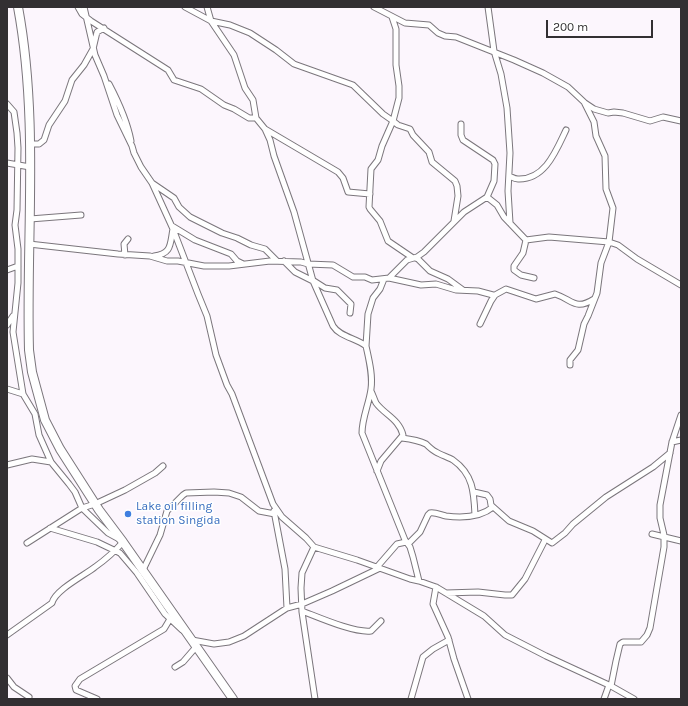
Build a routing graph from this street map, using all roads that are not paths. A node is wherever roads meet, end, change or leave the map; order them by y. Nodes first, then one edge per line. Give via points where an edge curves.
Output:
1 (18, 7) edge
2 (78, 7) edge
3 (84, 7) edge
4 (88, 7) edge
5 (186, 7) edge
6 (207, 7) edge
7 (374, 7) edge
8 (488, 7) edge
9 (86, 15) junction
10 (392, 17) junction
11 (211, 21) junction
12 (104, 28) junction
13 (93, 49) junction
14 (494, 51) junction
15 (584, 102) junction
16 (7, 104) edge
17 (256, 118) junction
18 (393, 121) junction
19 (681, 121) edge
20 (461, 124) dead end
21 (265, 129) junction
22 (566, 130) dead end
23 (30, 144) junction
24 (7, 163) edge
25 (17, 165) junction
26 (30, 167) junction
27 (509, 176) junction
28 (152, 183) junction
29 (370, 194) junction
30 (487, 197) junction
31 (81, 215) dead end
32 (30, 218) junction
33 (454, 221) junction
34 (510, 223) junction
35 (173, 228) junction
36 (128, 239) dead end
37 (526, 240) junction
38 (609, 242) junction
39 (29, 244) junction
40 (125, 255) junction
41 (306, 255) junction
42 (153, 256) junction
43 (414, 258) junction
44 (277, 261) junction
45 (284, 261) junction
46 (298, 261) junction
47 (186, 262) junction
48 (243, 264) junction
49 (308, 264) junction
50 (18, 266) junction
51 (7, 270) edge
52 (386, 278) junction
53 (534, 278) dead end
54 (313, 281) junction
55 (681, 285) edge
56 (463, 290) junction
57 (495, 295) junction
58 (594, 298) junction
59 (350, 313) dead end
60 (14, 316) junction
61 (480, 324) dead end
62 (7, 325) edge
63 (366, 346) junction
64 (570, 365) dead end
65 (7, 389) edge
66 (370, 390) junction
67 (23, 394) junction
68 (681, 415) edge
69 (402, 438) junction
70 (681, 440) edge
71 (672, 442) junction
72 (670, 453) junction
73 (50, 462) junction
74 (7, 465) edge
75 (163, 466) dead end
76 (377, 471) junction
77 (474, 492) junction
78 (95, 504) junction
79 (274, 504) junction
80 (493, 507) junction
81 (82, 508) junction
82 (275, 514) junction
83 (475, 515) junction
84 (50, 528) junction
85 (652, 534) dead end
86 (664, 537) junction
87 (545, 540) junction
88 (121, 541) junction
89 (681, 541) edge
90 (407, 543) junction
91 (27, 544) dead end
92 (314, 547) junction
93 (115, 550) junction
94 (368, 564) junction
95 (379, 567) junction
96 (143, 570) junction
97 (368, 575) junction
98 (419, 581) junction
99 (436, 587) junction
100 (445, 593) junction
101 (302, 604) junction
102 (288, 608) junction
103 (302, 611) junction
104 (170, 619) junction
105 (381, 621) dead end
106 (186, 632) junction
107 (7, 635) edge
108 (449, 640) junction
109 (194, 644) junction
110 (175, 667) dead end
111 (7, 678) edge
112 (610, 685) junction
113 (29, 697) dead end
114 (93, 698) edge
115 (411, 698) edge
116 (232, 699) edge
117 (315, 699) edge
118 (468, 699) edge
119 (604, 699) edge
120 (634, 699) edge

1 - 23 highway via 27,76
2 - 9 street via 82,14
3 - 9 street
4 - 9 street
5 - 11 street
6 - 11 street
7 - 10 street
8 - 14 street
9 - 12 street
9 - 13 street
10 - 14 street via 405,23 429,25 445,36 456,37
10 - 18 street via 396,28 399,86 399,98
11 - 17 street via 234,56 245,88 253,100
11 - 18 street via 250,33 294,64 353,85
12 - 13 street via 97,32
12 - 17 street via 168,70 174,80 201,89 224,105 249,118
13 - 23 street via 72,80 65,101 49,125 44,140 39,144
13 - 28 street via 118,118 141,167
14 - 15 street via 568,87
14 - 27 street via 507,108
15 - 19 street via 594,109 608,113 623,113 650,121 663,117
15 - 38 street via 594,122 596,136 606,160 606,189 613,208
16 - 25 street via 14,112 16,120
17 - 21 street
18 - 29 street via 378,160 371,169
18 - 33 street via 410,129 428,152 432,162 455,182 458,196
20 - 30 street via 463,140 491,158 495,164 494,181
21 - 29 street via 338,172 348,192
21 - 41 street
22 - 27 street via 546,167 526,178 517,179
23 - 26 highway
24 - 25 street
25 - 26 street
25 - 50 street via 15,225
26 - 32 highway
27 - 34 street
28 - 35 street
28 - 44 street via 172,196 190,217 222,233 265,249
29 - 43 street via 370,210 380,221 386,238
30 - 33 street
30 - 34 street via 497,205
31 - 32 street
32 - 39 highway
33 - 43 street via 424,252
34 - 37 street
35 - 42 street via 169,249 163,254
35 - 47 street
35 - 48 street via 231,254
36 - 40 street via 124,244
37 - 38 street via 549,237
37 - 53 street via 523,253 514,270 516,273
38 - 55 street via 618,245
38 - 58 street via 600,263 598,289
39 - 40 street
39 - 78 highway via 29,350 36,388 45,420
40 - 42 street
41 - 46 street
41 - 49 street
42 - 47 street via 167,261
43 - 52 street via 406,260
43 - 56 street via 430,271 448,279
44 - 45 street
44 - 48 street
45 - 46 street
45 - 54 street via 294,272
46 - 49 street
47 - 48 street via 204,266
47 - 79 street via 207,316 216,355
49 - 52 street via 334,265 353,277 372,280
49 - 54 street
50 - 51 street
50 - 60 street
52 - 56 street
52 - 63 street via 373,298 368,314
54 - 59 street via 324,288 341,293 351,304
54 - 63 street via 336,330
56 - 57 street
57 - 58 street via 506,289 536,299 554,294 574,304 583,304
57 - 61 street
58 - 64 street via 578,350 570,360
60 - 62 street
60 - 67 street via 13,332
63 - 66 street via 371,371
65 - 67 street
66 - 69 street via 376,403 398,424
66 - 76 street via 362,433
67 - 73 street via 35,414 39,435
68 - 71 street
69 - 76 street via 381,461
69 - 77 street via 419,441 456,463 468,475
70 - 71 street
71 - 72 street
72 - 86 street via 660,505
72 - 87 street via 606,497 553,543
73 - 74 street via 32,459
73 - 81 street via 69,484
75 - 78 street via 125,490
76 - 90 street
77 - 80 street via 487,495
77 - 83 street
78 - 81 street
78 - 88 highway
79 - 82 street
79 - 92 street via 282,517
80 - 83 street via 487,512
80 - 87 street via 509,521 533,531
81 - 84 street
81 - 88 street via 108,533
82 - 96 street via 259,511 241,497 230,494 186,493 167,511 160,535
82 - 102 street via 285,569
83 - 90 street via 454,517 430,513 420,532
84 - 91 street
84 - 93 street
85 - 86 street
86 - 89 street
86 - 112 street via 660,577 647,635 641,642 620,644
87 - 100 street via 529,573 512,595
88 - 93 street
88 - 96 highway
90 - 95 street via 398,544
90 - 98 street
92 - 94 street
92 - 101 street via 302,573
93 - 104 street via 126,558
93 - 107 street via 59,593 52,603
94 - 95 street
94 - 97 street
95 - 97 street
95 - 98 street
96 - 106 highway
97 - 101 street
98 - 99 street
99 - 100 street
99 - 108 street via 433,604
100 - 112 street via 484,616 505,635
101 - 102 street
101 - 103 street
102 - 109 street via 244,636 229,642
103 - 105 street via 362,631 371,632
103 - 117 street
104 - 106 street
104 - 114 street via 158,633 80,679 75,688
106 - 109 highway
108 - 115 street via 423,657
108 - 118 street
109 - 110 street via 183,662
109 - 116 highway
111 - 113 street via 14,687
112 - 119 street
112 - 120 street

